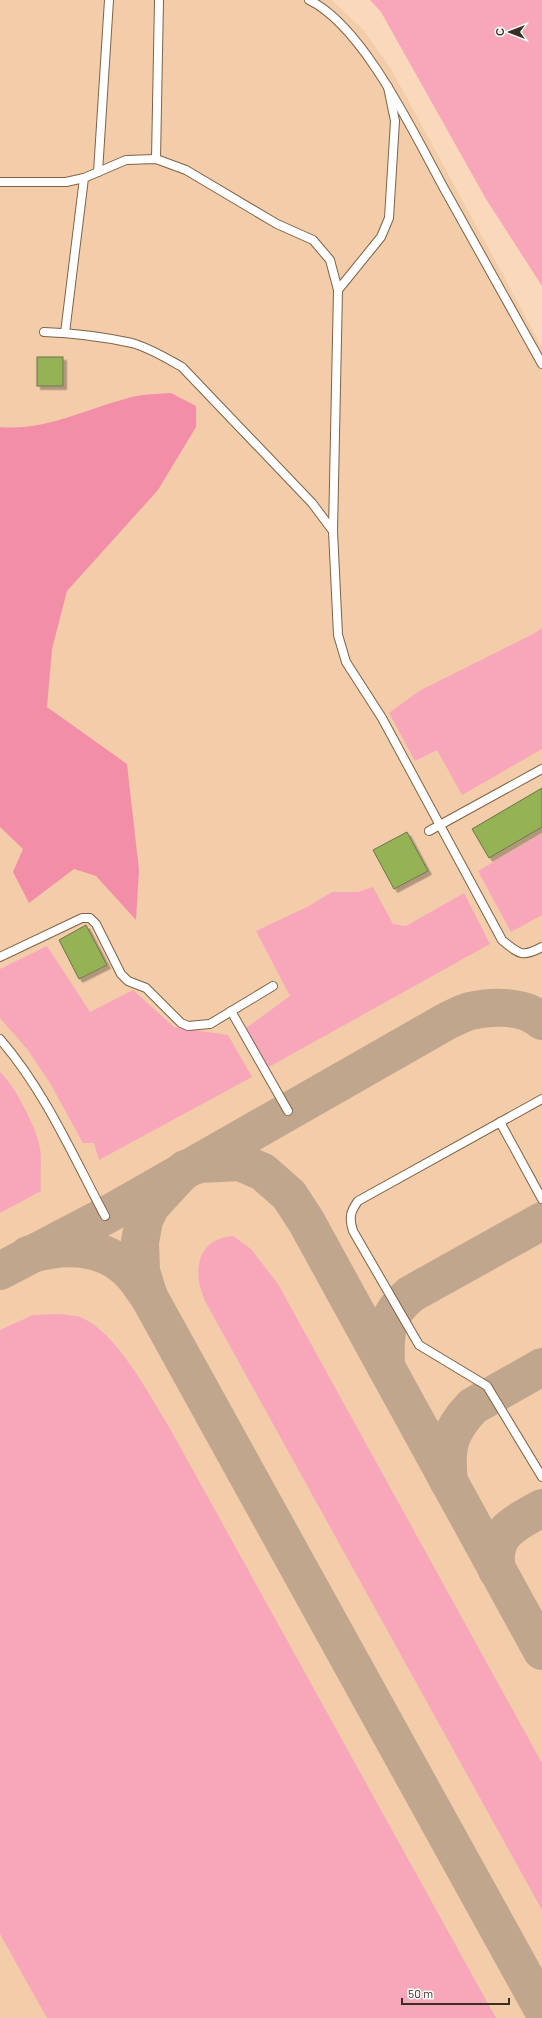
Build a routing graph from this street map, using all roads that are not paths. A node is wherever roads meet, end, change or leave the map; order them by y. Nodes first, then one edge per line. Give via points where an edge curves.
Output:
1 (109, 0) edge
2 (158, 0) edge
3 (309, 0) edge
4 (388, 87) junction
5 (156, 159) junction
6 (98, 172) junction
7 (84, 178) junction
8 (0, 182) edge
9 (338, 290) junction
10 (44, 332) dead end
11 (64, 333) junction
12 (542, 364) edge
13 (333, 531) junction
14 (542, 769) edge
15 (441, 824) junction
16 (429, 831) dead end
17 (542, 947) edge
18 (0, 957) edge
19 (272, 986) dead end
20 (231, 1011) junction
21 (0, 1039) edge
22 (542, 1099) edge
23 (288, 1111) dead end
24 (500, 1122) junction
25 (542, 1199) edge
26 (105, 1216) dead end
27 (542, 1476) edge

1 - 6 lane
2 - 5 lane
3 - 4 lane via 322,6 354,39
4 - 9 lane via 395,121 389,218 381,237
4 - 12 lane
5 - 6 lane via 126,160
5 - 9 lane via 186,170 277,224 313,240 330,260
6 - 7 lane
7 - 8 lane via 66,182
7 - 11 lane
9 - 13 lane
10 - 11 lane
11 - 13 lane via 133,344 159,353 182,367 312,503
13 - 15 lane via 338,635 346,662 382,718
14 - 15 lane
15 - 16 lane
15 - 17 lane via 502,940 518,953 524,954
18 - 20 lane via 82,918 90,918 96,924 121,974 128,981 146,988 181,1023 188,1026 210,1024
19 - 20 lane
20 - 23 lane
21 - 26 lane via 35,1085
22 - 24 lane
24 - 25 lane
24 - 27 lane via 358,1201 350,1211 350,1221 353,1232 419,1346 487,1386

